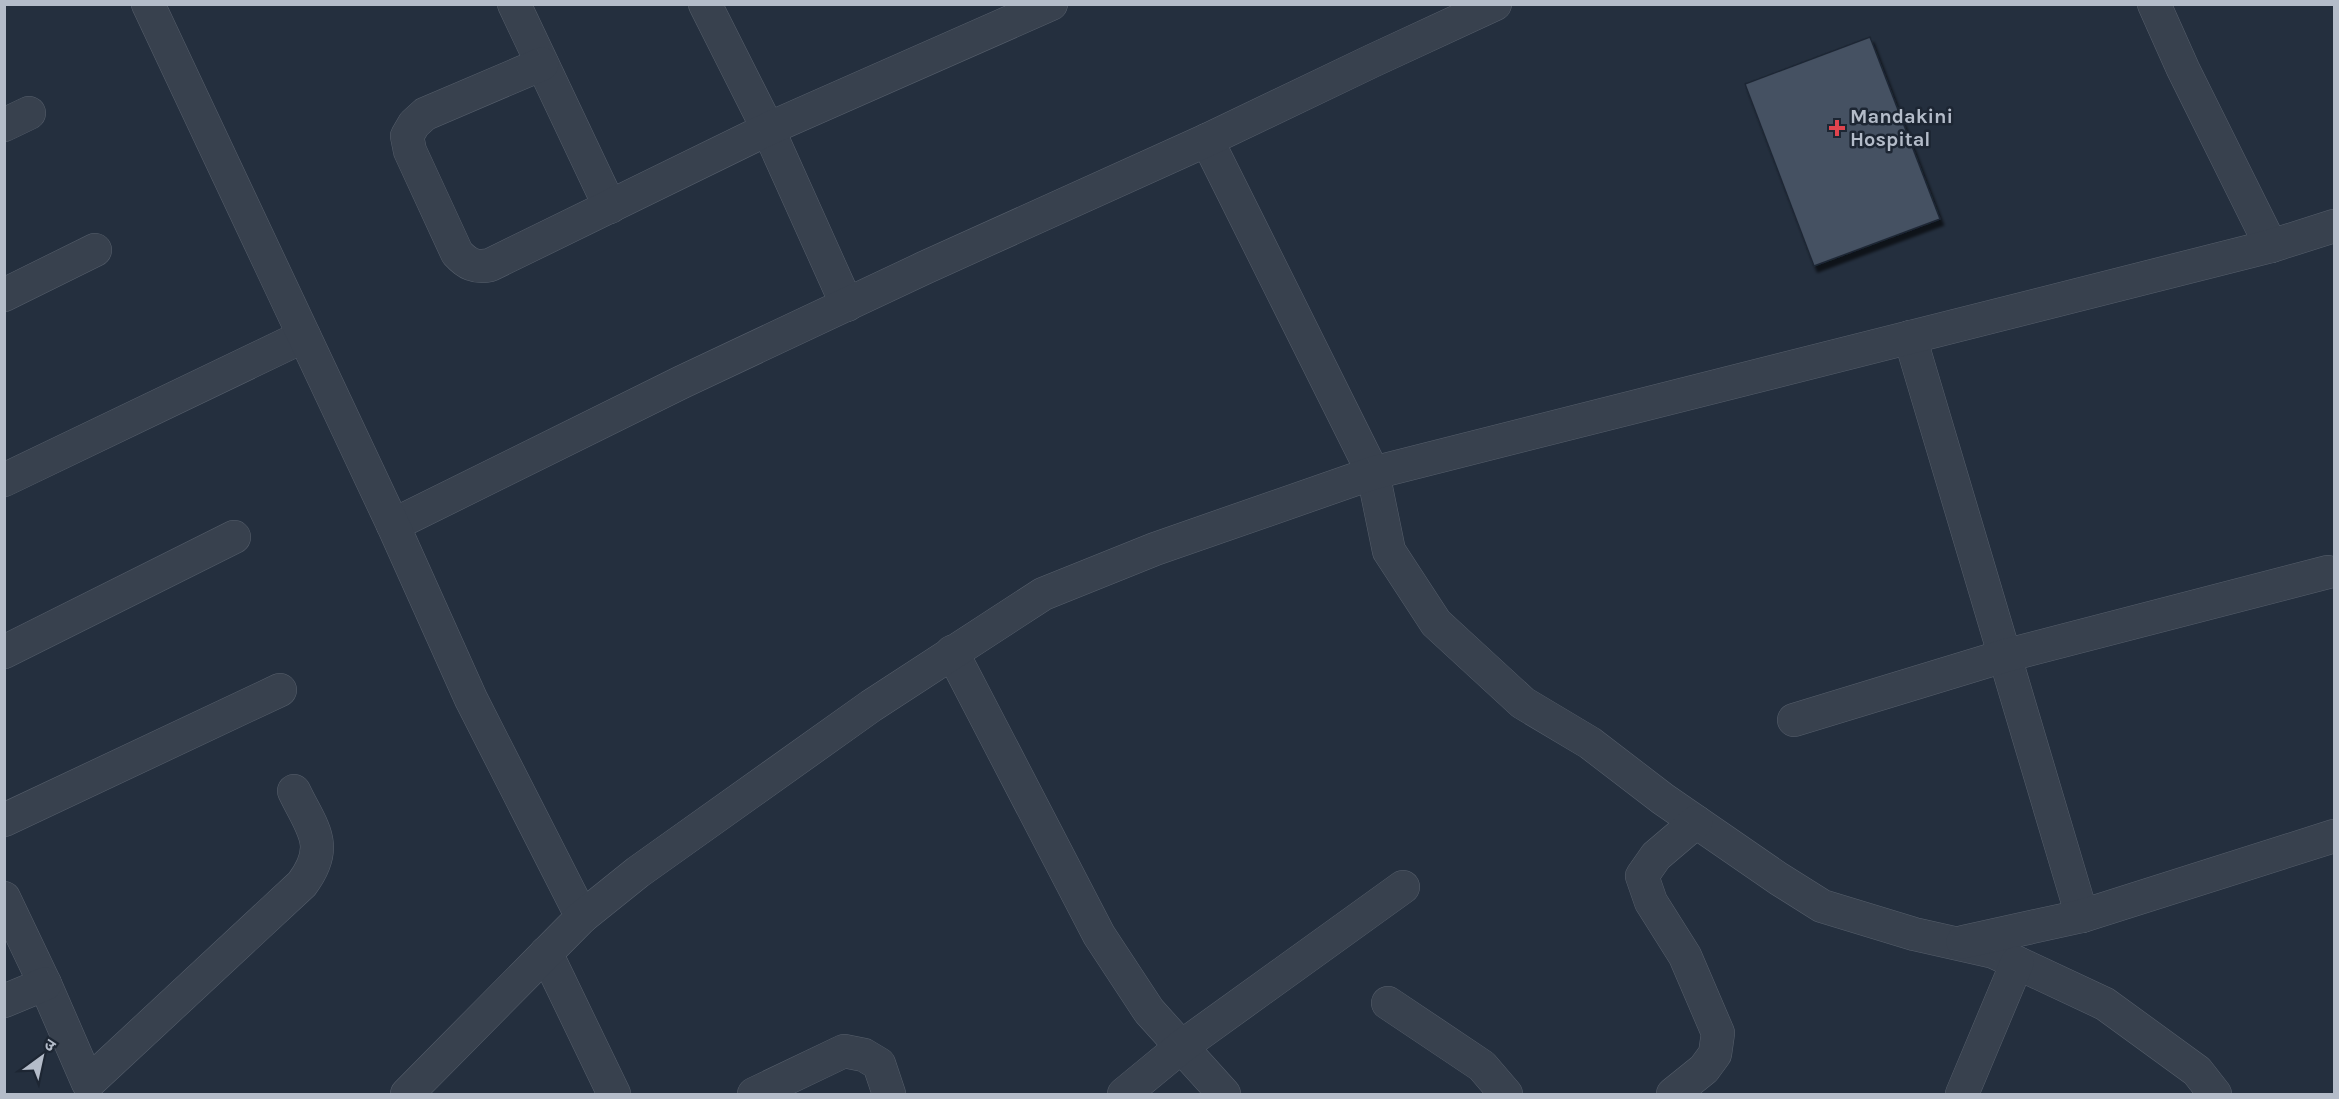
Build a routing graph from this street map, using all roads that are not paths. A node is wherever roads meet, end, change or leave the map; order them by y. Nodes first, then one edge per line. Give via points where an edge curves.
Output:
1 (148, 4) edge
2 (514, 4) edge
3 (705, 4) edge
4 (1051, 4) edge
5 (1496, 4) edge
6 (2154, 4) edge
7 (542, 64) junction
8 (768, 129) junction
9 (1207, 140) junction
10 (610, 207) junction
11 (2334, 226) edge
12 (2271, 246) junction
13 (95, 250) dead end
14 (4, 295) edge
15 (847, 305) junction
16 (304, 336) junction
17 (1910, 337) junction
18 (1373, 473) junction
19 (4, 480) edge
20 (393, 525) junction
21 (234, 537) dead end
22 (2328, 572) dead end
23 (4, 652) edge
24 (952, 652) junction
25 (2004, 656) junction
26 (280, 690) dead end
27 (1794, 720) dead end
28 (294, 791) dead end
29 (4, 820) edge
30 (1696, 822) junction
31 (2334, 836) edge
32 (1403, 887) dead end
33 (4, 898) edge
34 (2082, 916) junction
35 (582, 917) junction
36 (1959, 943) junction
37 (546, 953) junction
38 (2017, 963) junction
39 (45, 984) junction
40 (4, 1001) edge
41 (1388, 1003) dead end
42 (1181, 1047) junction
43 (83, 1089) edge
44 (407, 1095) edge
45 (614, 1095) edge
46 (754, 1095) edge
47 (889, 1095) edge
48 (1124, 1095) edge
49 (1224, 1095) edge
50 (1506, 1095) edge
51 (1673, 1095) edge
52 (1962, 1095) edge
53 (2215, 1095) edge

1 - 16 street
2 - 7 street
3 - 8 street
4 - 8 street
5 - 9 street
6 - 12 street
7 - 10 street
7 - 10 street via 425,114 407,136 410,151 457,253 478,267 490,265
8 - 10 street
8 - 15 street
9 - 15 street
9 - 18 street
11 - 12 street
12 - 17 street
13 - 14 street
15 - 20 street
16 - 19 street
16 - 20 street
17 - 18 street
17 - 25 street
18 - 24 street via 1155,549 1043,594
18 - 30 street via 1389,551 1436,623 1523,703 1590,743
20 - 35 street via 471,699
21 - 23 street
22 - 25 street
24 - 35 street via 638,872
24 - 42 street via 1099,934 1149,1011
25 - 27 street
25 - 34 street
26 - 29 street
28 - 43 street via 318,842 312,870 302,884
30 - 36 street via 1822,906 1914,934
30 - 51 street via 1656,856 1642,876 1651,902 1685,956 1718,1033 1715,1054 1704,1069
31 - 34 street
32 - 42 street
33 - 39 street
34 - 36 street
35 - 37 street
36 - 38 street
37 - 44 street
37 - 45 street
38 - 52 street
38 - 53 street via 2105,1004 2197,1071
39 - 40 street
39 - 43 street
41 - 50 street via 1482,1066
42 - 48 street
42 - 49 street
46 - 47 street via 844,1051 864,1054 879,1064

